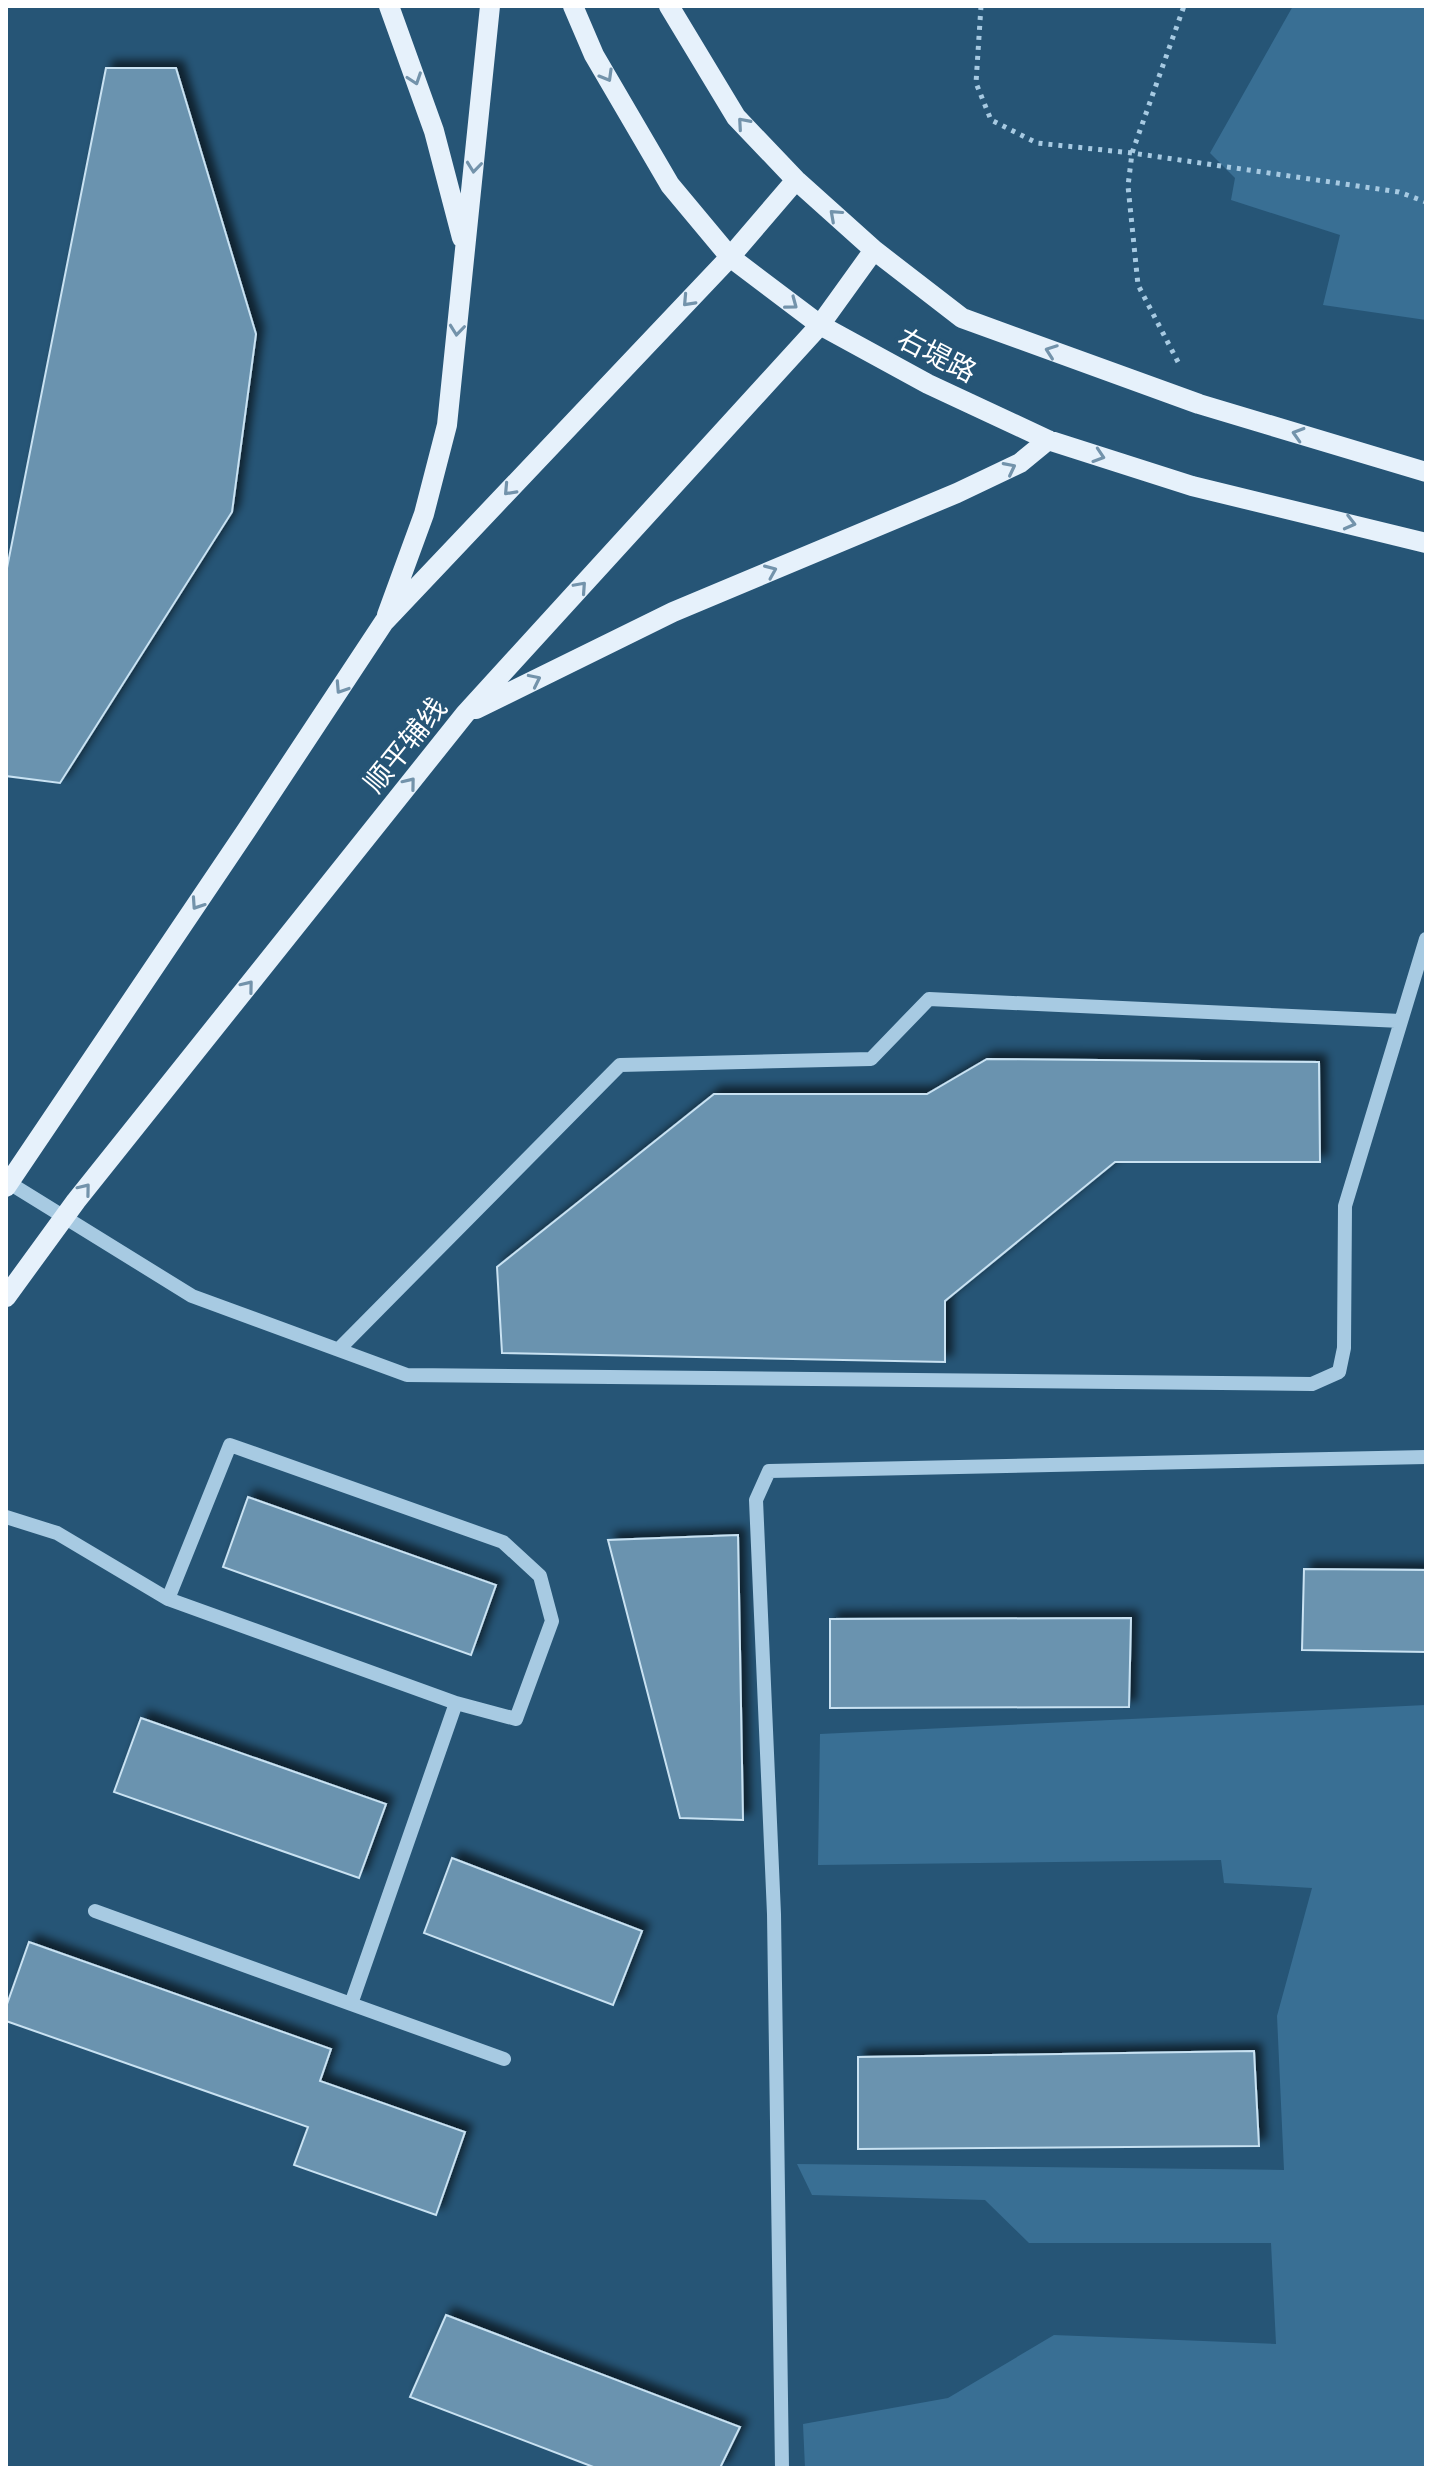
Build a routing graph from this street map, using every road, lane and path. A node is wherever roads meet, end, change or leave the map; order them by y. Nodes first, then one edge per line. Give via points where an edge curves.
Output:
1 (389, 6) edge
2 (490, 6) edge
3 (573, 6) edge
4 (669, 6) edge
5 (981, 6) edge
6 (1184, 6) edge
7 (1132, 153) junction
8 (796, 180) junction
9 (1426, 202) edge
10 (874, 250) junction
11 (466, 253) junction
12 (730, 257) junction
13 (820, 325) junction
14 (1199, 404) junction
15 (1048, 440) junction
16 (1426, 472) edge
17 (1426, 543) edge
18 (384, 622) junction
19 (465, 714) junction
20 (1426, 939) edge
21 (1401, 1021) junction
22 (7, 1183) edge
23 (64, 1217) junction
24 (6, 1297) edge
25 (339, 1349) junction
26 (1426, 1457) edge
27 (6, 1517) edge
28 (168, 1599) junction
29 (456, 1703) junction
30 (95, 1911) dead end
31 (351, 2004) junction
32 (504, 2059) dead end
33 (782, 2468) edge

1 -> 11 main road via 434,131
2 -> 11 main road
3 -> 12 main road, 右堤路 via 594,55 670,185
8 -> 4 main road, 右堤路 via 736,117
5 - 7 path via 976,83 991,120 1037,143
6 - 7 path
7 - 9 path via 1399,192
7 - 14 path via 1128,186 1138,285
10 -> 8 main road, 右堤路
8 - 12 main road
10 - 13 main road, 顺平辅线
14 -> 10 main road, 右堤路 via 962,318
11 -> 18 main road via 447,425 424,514
12 -> 13 main road, 右堤路
12 -> 18 main road
13 - 15 main road, 右堤路 via 928,384
19 -> 13 main road, 顺平辅线
16 -> 14 main road, 右堤路
15 -> 17 main road, 右堤路 via 1192,486
19 -> 15 main road via 673,612 957,493 1020,463
18 -> 22 main road
23 -> 19 main road, 顺平辅线
20 - 21 street
21 - 25 street via 929,999 871,1059 620,1065
21 - 25 street via 1345,1206 1344,1348 1339,1372 1312,1384 407,1375
22 - 23 street
23 - 24 main road, 顺平辅线
23 - 25 street via 192,1296
26 - 33 street via 769,1471 756,1500 774,1914
27 - 28 street via 57,1533
28 - 29 street
28 - 29 street via 230,1445 503,1542 540,1576 552,1621 516,1719
29 - 31 street
30 - 31 street
31 - 32 street

